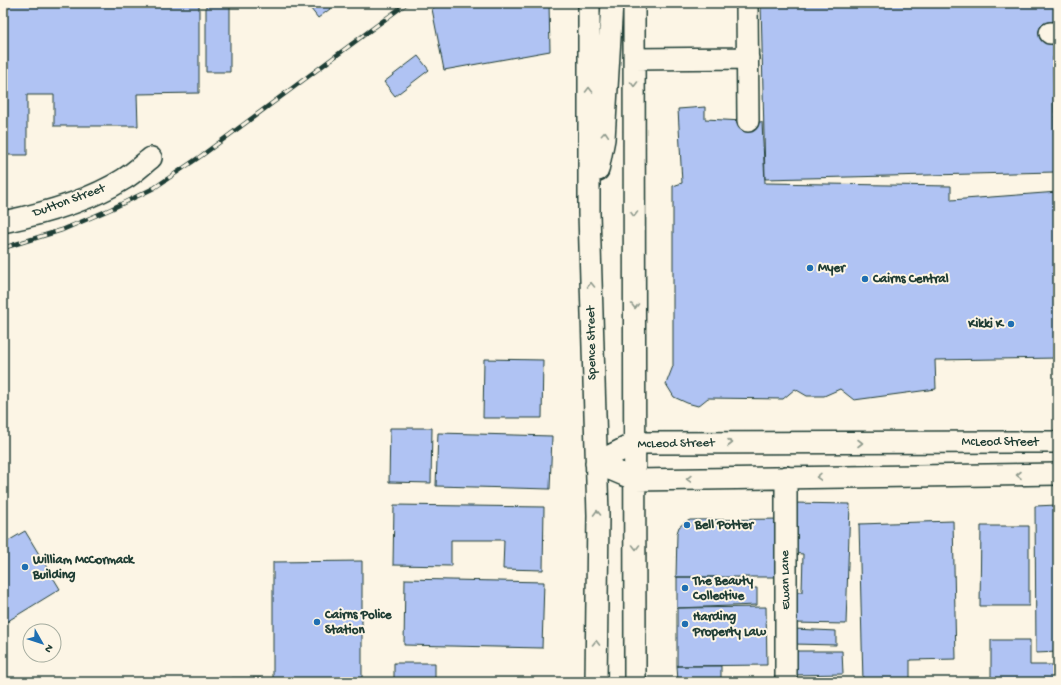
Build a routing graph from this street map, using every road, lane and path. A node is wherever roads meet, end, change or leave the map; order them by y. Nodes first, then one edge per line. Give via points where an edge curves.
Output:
1 (589, 3) edge
2 (612, 3) edge
3 (634, 3) edge
4 (747, 3) edge
5 (748, 58) junction
6 (634, 59) junction
7 (748, 121) dead end
8 (151, 158) dead end
9 (589, 213) junction
10 (3, 222) edge
11 (1058, 442) edge
12 (635, 443) junction
13 (596, 463) junction
14 (1058, 474) edge
15 (786, 477) junction
16 (636, 480) junction
17 (596, 682) edge
18 (635, 682) edge
19 (786, 682) edge

9 -> 1 street, Spence Street
9 -> 2 street via 604,139
3 - 6 street
4 - 5 street
5 - 6 street
5 - 7 street
6 -> 12 street
8 - 10 street, Dutton Street via 124,179 92,195
13 -> 9 street, Spence Street
12 -> 11 street, McLeod Street
12 - 13 street, McLeod Street
12 - 16 street
13 - 16 street
17 -> 13 street, Spence Street
14 -> 15 street
15 -> 16 street
15 - 19 street, Ewan Lane
16 -> 18 street

